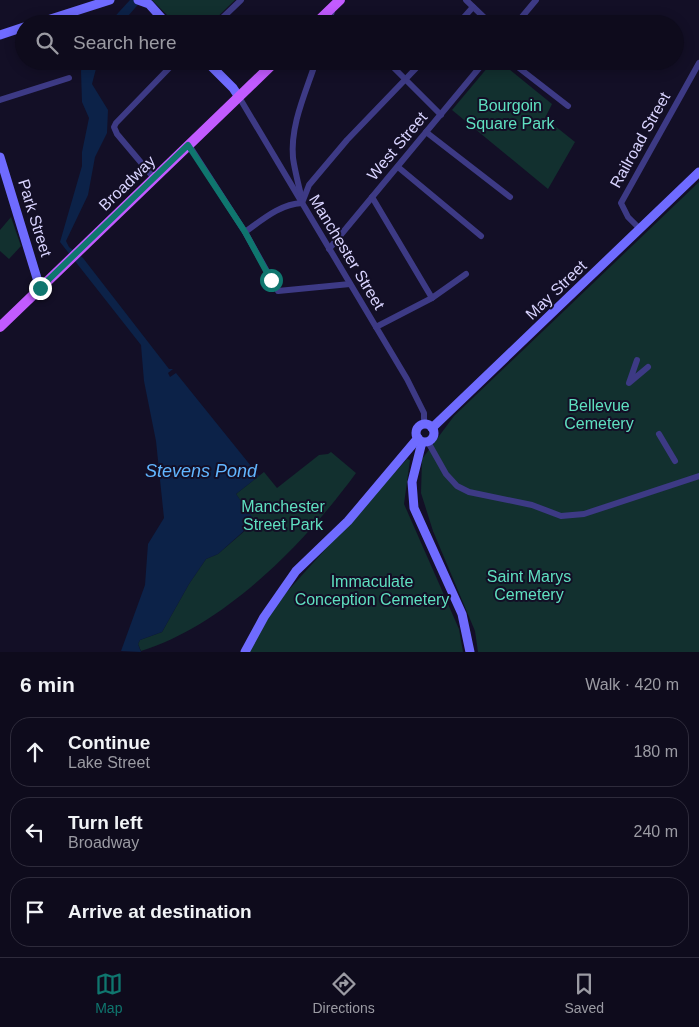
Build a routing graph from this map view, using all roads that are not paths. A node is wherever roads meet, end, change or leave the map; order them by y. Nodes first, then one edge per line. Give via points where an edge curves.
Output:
1 (110, 0) edge
2 (138, 0) edge
3 (242, 0) edge
4 (466, 0) edge
5 (536, 0) edge
6 (95, 2) edge
7 (337, 2) edge
8 (473, 7) junction
9 (60, 15) edge
10 (159, 15) edge
11 (226, 15) edge
12 (324, 15) edge
13 (332, 15) edge
14 (466, 15) edge
15 (481, 15) edge
16 (524, 15) edge
17 (15, 31) edge
18 (0, 35) edge
19 (699, 62) edge
20 (167, 70) edge
21 (215, 70) edge
22 (267, 70) edge
23 (313, 70) edge
24 (396, 70) edge
25 (415, 70) edge
26 (478, 70) edge
27 (522, 70) edge
28 (69, 78) dead end
29 (406, 80) junction
30 (239, 97) junction
31 (0, 100) edge
32 (568, 106) dead end
33 (440, 115) junction
34 (426, 132) junction
35 (188, 145) junction
36 (0, 157) edge
37 (398, 167) junction
38 (699, 172) edge
39 (154, 178) junction
40 (372, 197) junction
41 (510, 198) dead end
42 (302, 203) junction
43 (640, 228) junction
44 (245, 232) junction
45 (481, 236) dead end
46 (329, 249) junction
47 (466, 274) dead end
48 (350, 284) junction
49 (40, 288) junction
50 (432, 298) junction
51 (0, 327) edge
52 (376, 327) junction
53 (637, 360) dead end
54 (648, 367) dead end
55 (428, 426) junction
56 (659, 434) dead end
57 (423, 440) junction
58 (675, 460) dead end
59 (699, 476) edge
60 (245, 652) edge
61 (470, 652) edge

1 - 6 main road
2 - 10 main road via 149,4
3 - 11 street
4 - 8 street
5 - 16 street
6 - 9 main road
7 - 12 main road
7 - 13 street
8 - 14 street
8 - 15 street
17 - 18 main road
19 - 43 street, Railroad Street via 621,203 628,217
20 - 39 street via 114,127
21 - 30 main road
22 - 30 main road, Broadway
23 - 42 street via 293,137 293,158
24 - 29 street
25 - 29 street
26 - 33 street, West Street
27 - 32 street
28 - 31 street
29 - 33 street
29 - 42 street via 309,184
30 - 35 main road, Broadway
30 - 42 street, Manchester Street
33 - 34 street, West Street
34 - 37 street, West Street
34 - 41 street
35 - 39 main road, Broadway
35 - 44 street
36 - 49 main road, Park Street
37 - 40 street, West Street
37 - 45 street
38 - 43 main road, May Street
39 - 49 main road, Broadway
40 - 46 street, West Street
40 - 50 street
42 - 44 street via 277,210
42 - 46 street, Manchester Street
43 - 55 main road, May Street
44 - 48 street via 278,291
46 - 48 street, Manchester Street
47 - 50 street
48 - 52 street, Manchester Street
49 - 51 main road, Broadway
50 - 52 street
52 - 55 street, Manchester Street via 421,406
53 - 54 street via 629,382
55 - 57 main road via 434,436
55 - 57 main road via 417,429
56 - 58 street
57 - 59 street via 458,486 469,492 532,504 561,516 584,514
57 - 60 main road via 348,521 296,571 264,617
57 - 61 main road via 412,482 414,508 462,614

